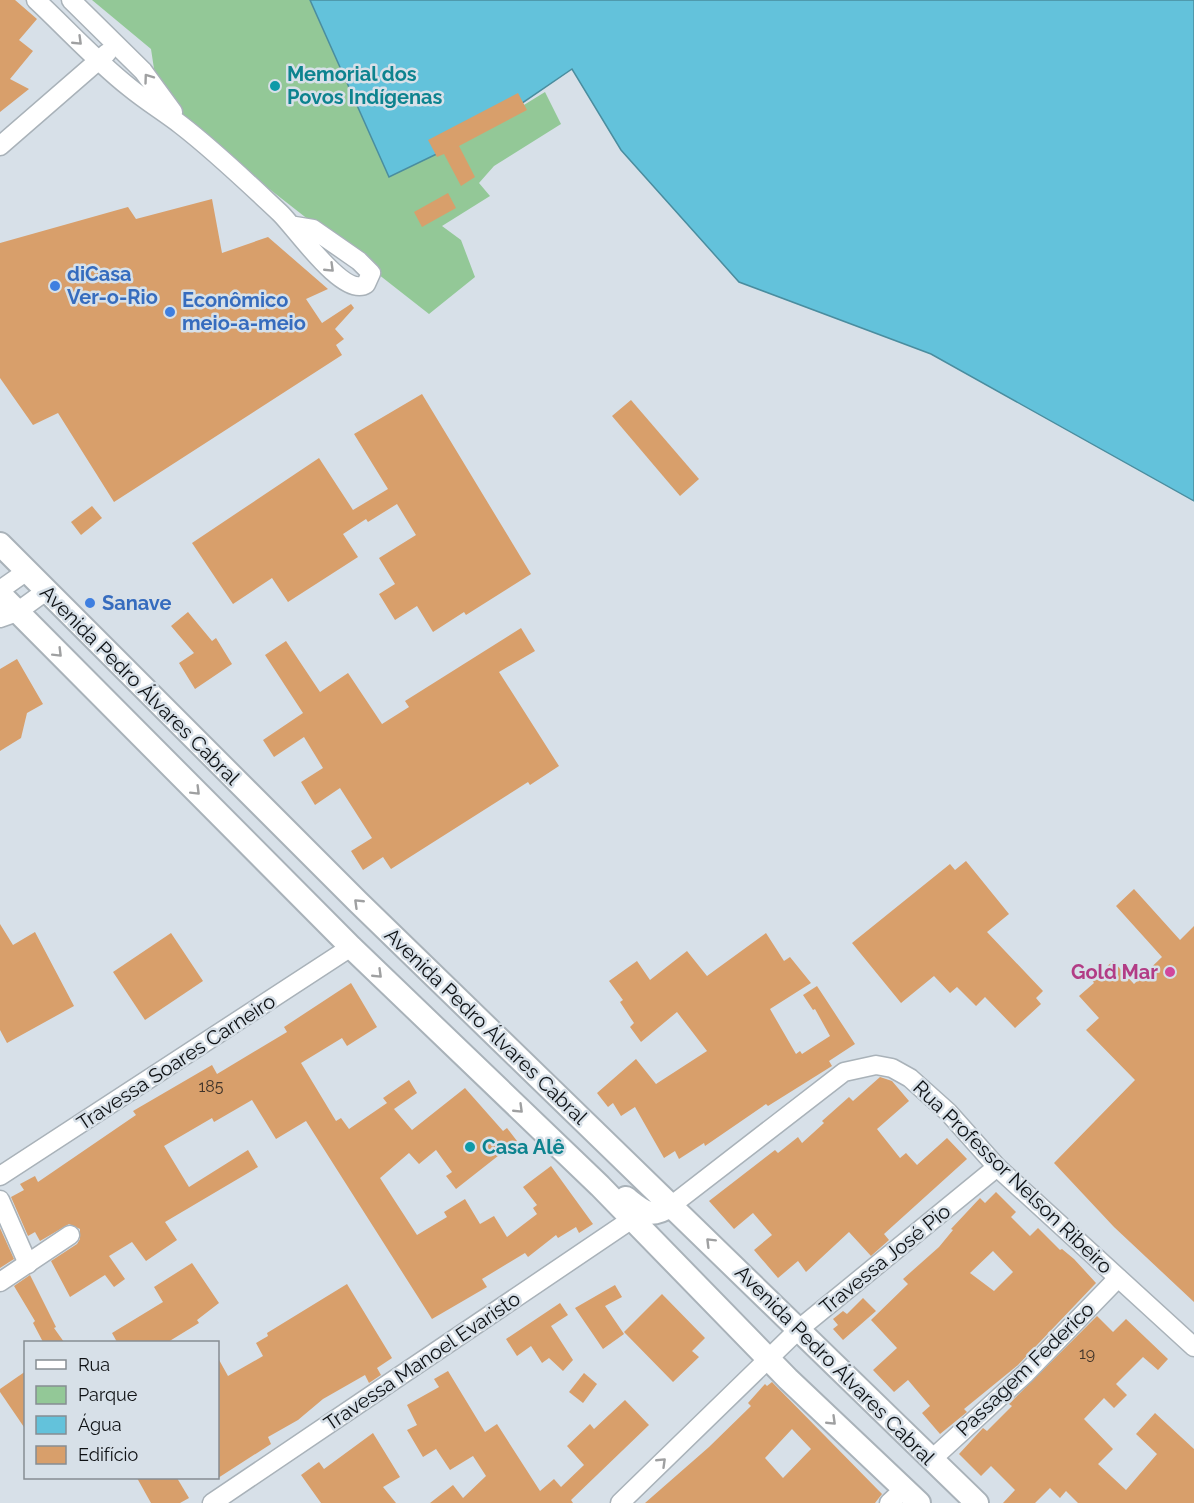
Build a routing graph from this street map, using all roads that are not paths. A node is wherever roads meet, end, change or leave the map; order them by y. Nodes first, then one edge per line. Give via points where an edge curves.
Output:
1 (36, 0) edge
2 (71, 0) edge
3 (117, 43) junction
4 (99, 61) junction
5 (182, 126) junction
6 (0, 146) edge
7 (295, 226) dead end
8 (0, 544) edge
9 (27, 571) junction
10 (46, 591) junction
11 (0, 592) edge
12 (8, 615) edge
13 (351, 947) junction
14 (998, 1167) junction
15 (0, 1176) edge
16 (600, 1186) junction
17 (0, 1200) edge
18 (672, 1205) junction
19 (632, 1219) junction
20 (70, 1235) dead end
21 (28, 1264) junction
22 (1118, 1278) junction
23 (0, 1282) edge
24 (799, 1329) junction
25 (1194, 1347) edge
26 (768, 1359) junction
27 (931, 1460) junction
28 (904, 1498) edge
29 (212, 1503) edge
30 (620, 1503) edge
31 (977, 1503) edge

1 -> 4 street
2 - 3 street
3 - 4 street
5 -> 3 street via 143,71
4 - 5 street
4 - 6 street
5 - 7 street
8 - 9 main road, Avenida Pedro Álvares Cabral
9 - 10 main road, Avenida Pedro Álvares Cabral
9 - 11 street
10 - 12 street
18 -> 10 main road, Avenida Pedro Álvares Cabral via 358,902
11 - 12 main road, Avenida Pedro Álvares Cabral
12 -> 13 main road, Avenida Pedro Álvares Cabral
13 - 15 street, Travessa Soares Carneiro
13 -> 16 main road, Avenida Pedro Álvares Cabral
14 - 18 street, Rua Professor Nelson Ribeiro via 942,1106 910,1078 876,1065 844,1072
14 - 22 street, Rua Professor Nelson Ribeiro
14 - 24 street, Travessa José Pio
16 - 18 main road via 649,1214 659,1214
16 - 19 main road, Avenida Pedro Álvares Cabral
17 - 21 street
24 -> 18 main road, Avenida Pedro Álvares Cabral
19 - 26 main road, Avenida Pedro Álvares Cabral
19 - 29 street, Travessa Manoel Evaristo
20 - 21 street
21 - 23 street
22 - 25 street, Rua Professor Nelson Ribeiro
22 - 27 street, Passagem Federico via 1026,1374
24 - 26 street, Travessa José Pio
24 - 27 main road, Avenida Pedro Álvares Cabral
26 -> 28 main road, Avenida Pedro Álvares Cabral
30 -> 26 street, Travessa José Pio
27 - 31 main road, Avenida Pedro Álvares Cabral

